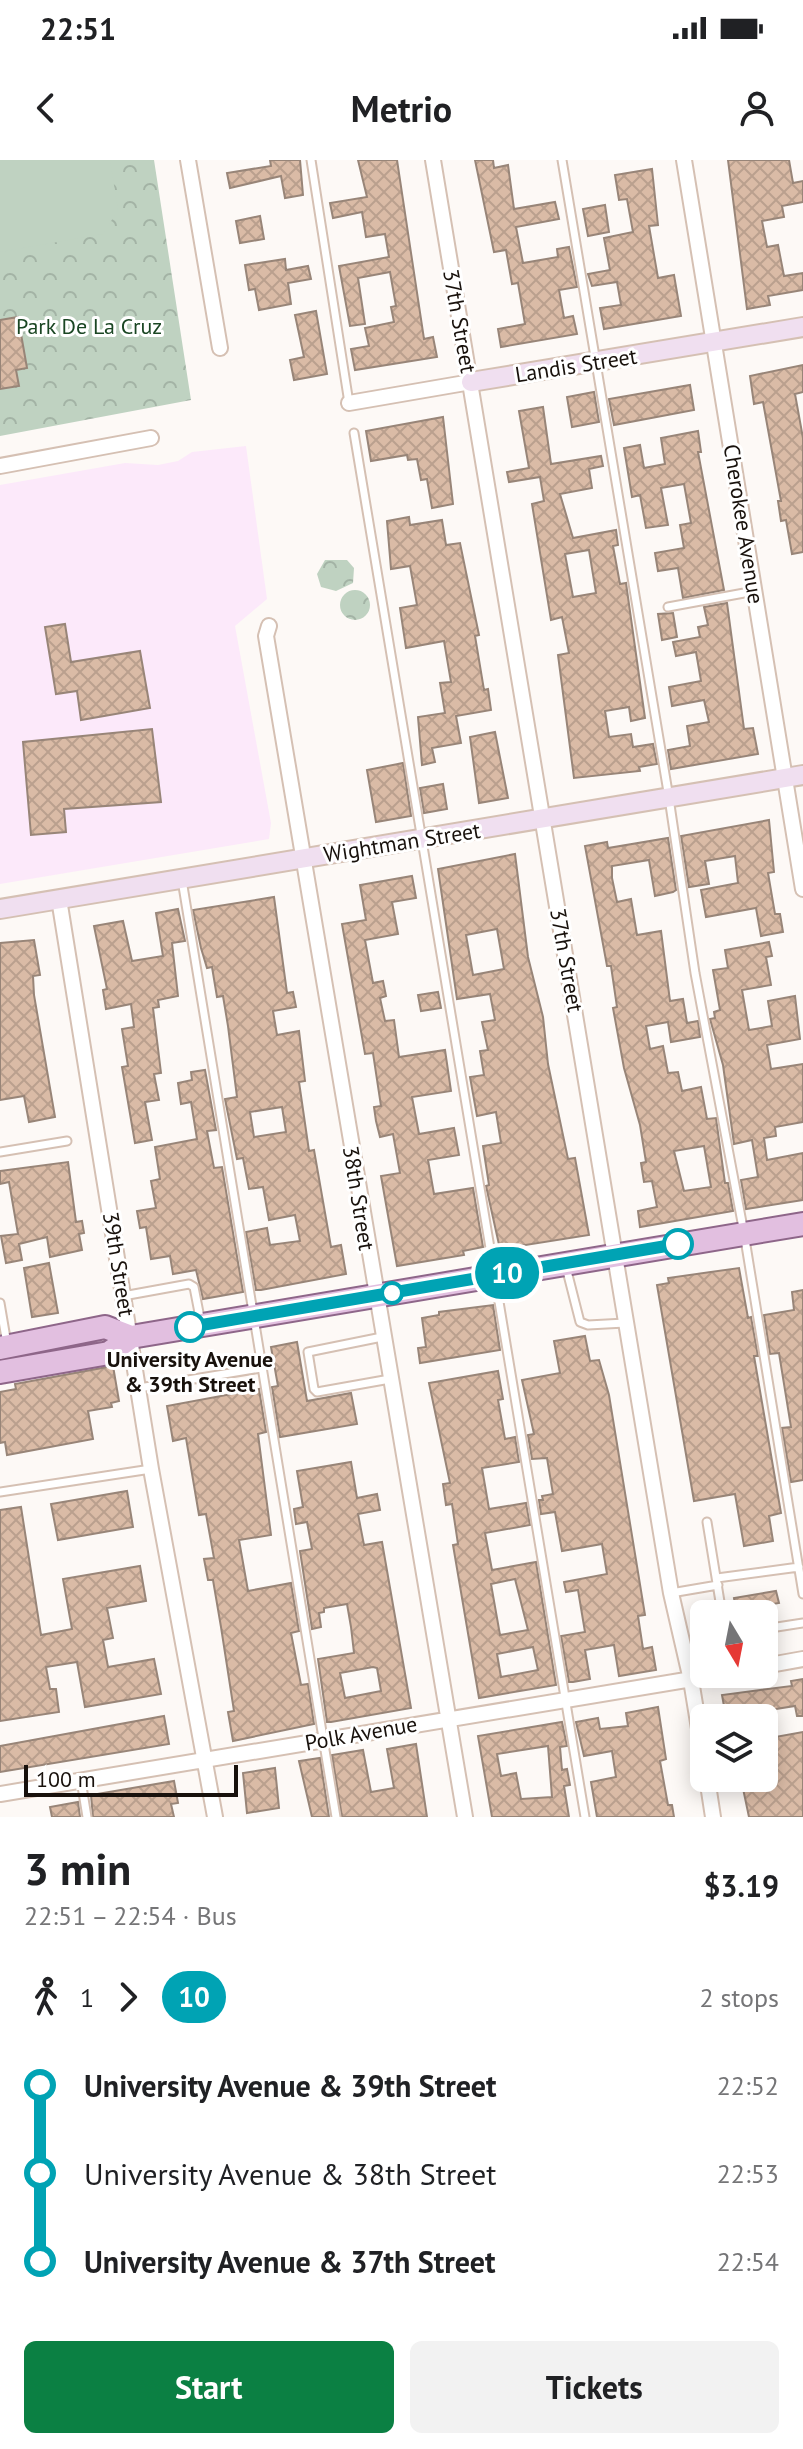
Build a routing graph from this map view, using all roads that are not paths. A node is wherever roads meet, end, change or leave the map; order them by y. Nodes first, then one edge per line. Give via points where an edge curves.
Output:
1 (188, 160) edge
2 (311, 160) edge
3 (433, 160) edge
4 (562, 160) edge
5 (684, 160) edge
6 (803, 327) edge
7 (714, 342) junction
8 (220, 348) dead end
9 (597, 361) junction
10 (471, 382) junction
11 (349, 403) joint
12 (354, 433) dead end
13 (151, 438) dead end
14 (0, 466) edge
15 (755, 591) junction
16 (668, 607) dead end
17 (269, 626) dead end
18 (794, 777) edge
19 (669, 798) junction
20 (543, 819) junction
21 (424, 838) junction
22 (305, 858) junction
23 (182, 879) junction
24 (803, 889) edge
25 (59, 899) junction
26 (0, 909) edge
27 (67, 1141) dead end
28 (0, 1152) edge
29 (803, 1224) edge
30 (744, 1233) junction
31 (616, 1255) junction
32 (565, 1263) junction
33 (496, 1275) junction
34 (123, 1296) junction
35 (375, 1296) junction
36 (0, 1303) edge
37 (252, 1316) junction
38 (627, 1323) junction
39 (202, 1325) junction
40 (131, 1337) junction
41 (382, 1337) junction
42 (4, 1347) edge
43 (261, 1368) junction
44 (0, 1372) edge
45 (390, 1379) junction
46 (139, 1388) junction
47 (151, 1469) junction
48 (0, 1492) edge
49 (707, 1522) dead end
50 (799, 1567) junction
51 (717, 1582) junction
52 (671, 1593) junction
53 (803, 1594) edge
54 (720, 1600) edge
55 (803, 1623) edge
56 (778, 1627) edge
57 (803, 1659) edge
58 (778, 1663) edge
59 (690, 1676) edge
60 (690, 1680) edge
61 (563, 1699) junction
62 (449, 1719) junction
63 (323, 1740) junction
64 (205, 1760) junction
65 (81, 1779) junction
66 (709, 1792) edge
67 (0, 1794) edge
68 (87, 1817) edge
69 (215, 1817) edge
70 (336, 1817) edge
71 (465, 1817) edge
72 (585, 1817) edge
73 (713, 1817) edge

1 - 8 street
2 - 11 lane
3 - 10 street, 37th Street
4 - 9 lane
5 - 7 street, Cherokee Avenue
6 - 7 main road, Landis Street
7 - 9 main road, Landis Street
7 - 15 street, Cherokee Avenue
9 - 10 main road, Landis Street
9 - 19 lane
10 - 11 street, Landis Street
10 - 20 street, 37th Street
12 - 21 lane
13 - 14 street
15 - 16 lane
15 - 18 street, Cherokee Avenue
17 - 22 street, 38th Street via 266,636
18 - 19 main road, Wightman Street
18 - 24 street, Cherokee Avenue
19 - 20 main road, Wightman Street
19 - 30 lane via 695,973
20 - 21 main road, Wightman Street
20 - 31 street, 37th Street
21 - 22 main road, Wightman Street
21 - 33 lane
22 - 23 main road, Wightman Street
22 - 35 street, 38th Street
23 - 25 main road, Wightman Street
23 - 37 lane
25 - 26 main road, Wightman Street
25 - 34 street, 39th Street
27 - 28 lane
29 - 30 main road
30 - 31 main road
30 - 50 lane
31 - 32 main road
31 - 38 street, 37th Street
32 - 33 main road
32 - 38 lane via 580,1322
33 - 35 main road
33 - 61 lane
34 - 39 lane via 189,1284
34 - 40 street, 39th Street
35 - 37 main road
35 - 41 street, 38th Street
36 - 42 lane
37 - 39 main road
37 - 43 lane
38 - 52 street, 37th Street
39 - 40 main road
40 - 42 main road via 105,1327
40 - 44 main road via 109,1353
40 - 46 street, 39th Street
41 - 45 street, 38th Street
41 - 45 lane via 308,1352 314,1389
43 - 46 lane
43 - 63 lane
45 - 62 street, 38th Street
46 - 47 street, 39th Street
47 - 48 lane
47 - 64 street, 39th Street
49 - 51 lane
50 - 51 lane
50 - 53 lane
51 - 52 lane
51 - 54 lane
52 - 59 street, 37th Street
55 - 56 lane
57 - 58 street
60 - 61 street, Polk Avenue
61 - 62 street, Polk Avenue
61 - 72 lane
62 - 63 street, Polk Avenue
62 - 71 street, 38th Street
63 - 64 street, Polk Avenue
63 - 70 lane
64 - 65 street, Polk Avenue
64 - 69 street, 39th Street
65 - 67 street, Polk Avenue
65 - 68 lane
66 - 73 street

